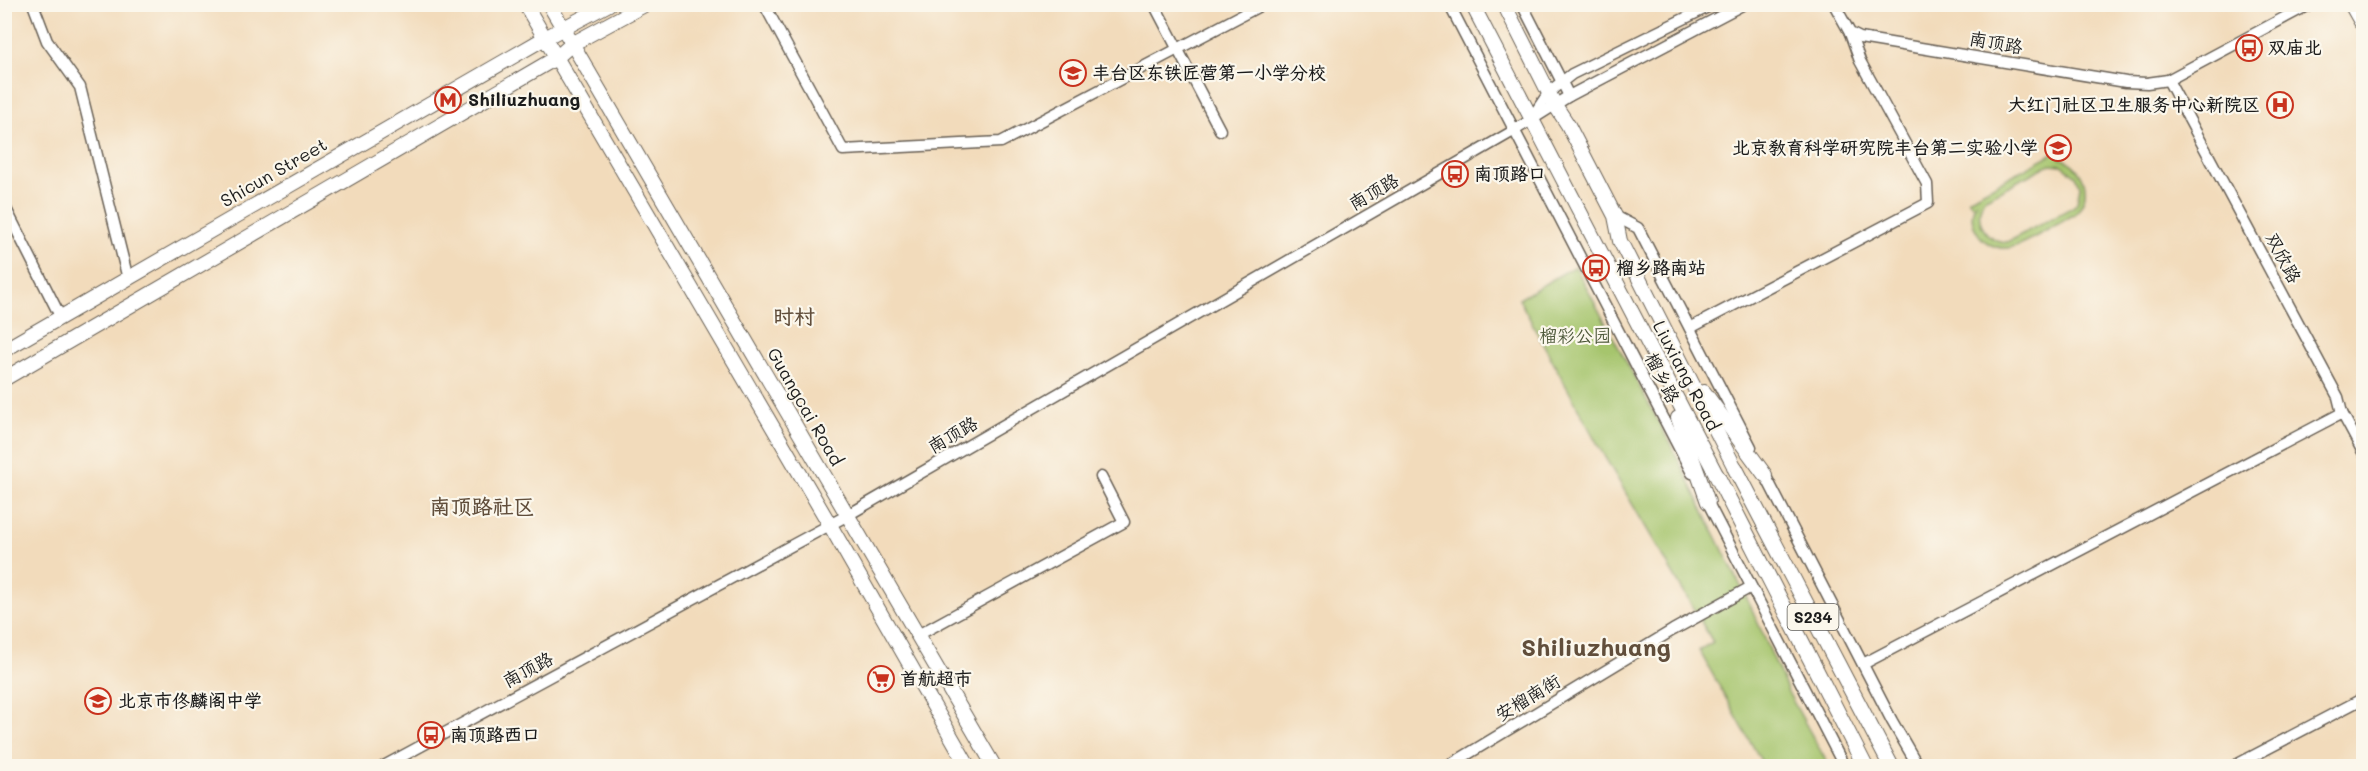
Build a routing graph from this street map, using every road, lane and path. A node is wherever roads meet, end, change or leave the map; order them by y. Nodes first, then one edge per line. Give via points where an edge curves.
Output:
1 (33, 4) edge
2 (525, 4) edge
3 (549, 4) edge
4 (609, 4) edge
5 (646, 4) edge
6 (764, 4) edge
7 (1154, 4) edge
8 (1263, 4) edge
9 (1449, 4) edge
10 (1472, 4) edge
11 (1504, 4) edge
12 (1522, 4) edge
13 (1714, 4) edge
14 (1744, 4) edge
15 (1834, 4) edge
16 (2310, 4) edge
17 (2351, 4) edge
18 (2364, 27) edge
19 (563, 29) junction
20 (1850, 33) junction
21 (545, 38) junction
22 (572, 44) junction
23 (1178, 50) junction
24 (556, 58) junction
25 (2168, 80) junction
26 (1562, 81) junction
27 (1569, 96) junction
28 (1552, 99) junction
29 (1531, 119) junction
30 (1220, 130) dead end
31 (1515, 130) junction
32 (4, 205) edge
33 (1615, 216) junction
34 (128, 279) junction
35 (60, 318) junction
36 (1690, 328) junction
37 (4, 350) edge
38 (1681, 361) junction
39 (1663, 373) junction
40 (4, 379) edge
41 (2342, 413) junction
42 (2364, 454) edge
43 (1735, 468) joint
44 (1765, 475) junction
45 (1717, 476) joint
46 (1101, 477) dead end
47 (1708, 502) junction
48 (848, 515) junction
49 (830, 525) junction
50 (1751, 587) junction
51 (918, 635) junction
52 (1863, 664) junction
53 (2364, 698) edge
54 (384, 766) edge
55 (968, 766) edge
56 (994, 766) edge
57 (1448, 766) edge
58 (1844, 766) edge
59 (1864, 766) edge
60 (1891, 766) edge
61 (1918, 766) edge
62 (2234, 766) edge

1 - 34 street via 47,41 80,87
2 - 21 main road, Guangcai Road
3 - 19 main road, Guangcai Road
4 - 19 main road, Shicun Street
5 - 22 main road
6 - 23 street via 843,150 1001,142
7 - 23 street
8 - 23 street
9 - 31 street, 榴乡路
10 - 29 main road, Liuxiang Road
11 - 28 main road, Liuxiang Road
12 - 26 street
13 - 26 street, 南顶路 via 1600,58
14 - 27 street, 南顶路
15 - 20 street
16 - 25 street
17 - 18 main road
19 - 21 main road, Shicun Street
19 - 22 main road, Guangcai Road
20 - 25 street, 南顶路 via 1860,38 2126,82
20 - 36 street via 1860,61 1927,184 1928,202
21 - 24 main road, Guangcai Road
21 - 34 main road, Shicun Street
22 - 24 main road
22 - 48 main road, Guangcai Road
23 - 30 street
24 - 40 main road
24 - 49 main road, Guangcai Road
25 - 41 street, 双欣路 via 2338,397
26 - 27 street
26 - 28 street, 南顶路
27 - 28 street, 南顶路
28 - 29 street, 南顶路
28 - 33 main road, Liuxiang Road
29 - 31 street, 南顶路
29 - 39 main road, Liuxiang Road
31 - 47 street, 榴乡路
31 - 48 street, 南顶路
32 - 35 street
33 - 36 street via 1638,228
33 - 38 main road, Liuxiang Road via 1620,241
34 - 35 main road, Shicun Street
35 - 37 main road, Shicun Street
36 - 44 street
38 - 43 main road, Liuxiang Road
38 - 44 main road
39 - 45 main road, Liuxiang Road
39 - 47 main road
41 - 42 street, 双欣路
41 - 52 street
43 - 60 highway, Liuxiang Road / S234
44 - 52 street
45 - 59 highway, Liuxiang Road / S234
46 - 51 street via 1125,522
47 - 50 street, 榴乡路
48 - 49 street, 南顶路
48 - 51 main road, Guangcai Road
49 - 54 street, 南顶路
49 - 55 main road, Guangcai Road
50 - 57 street, 安榴南街
50 - 58 street, 榴乡路
51 - 56 main road, Guangcai Road
52 - 61 street
53 - 62 street

